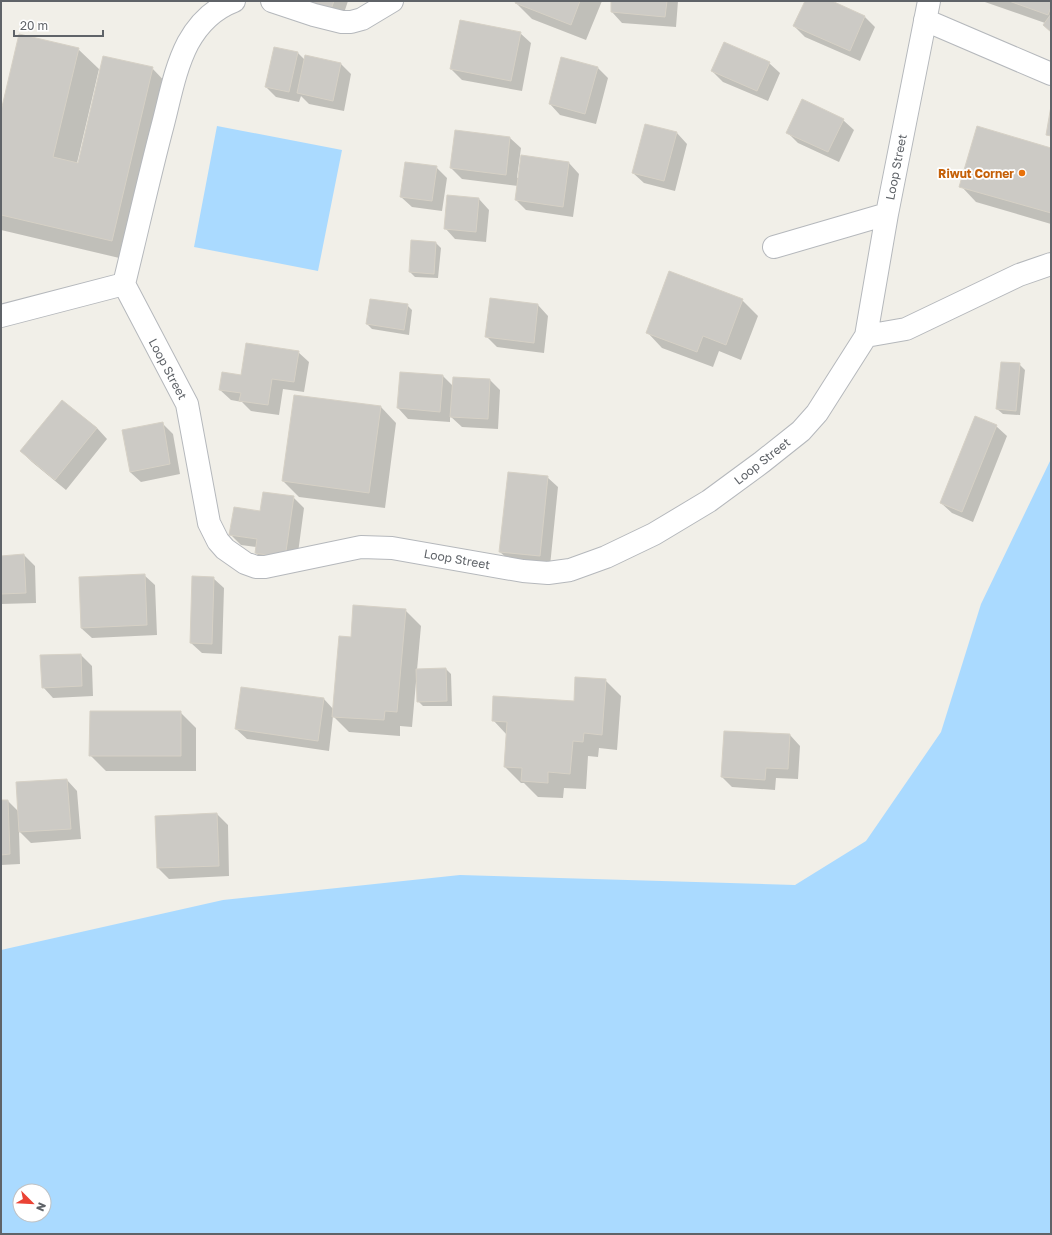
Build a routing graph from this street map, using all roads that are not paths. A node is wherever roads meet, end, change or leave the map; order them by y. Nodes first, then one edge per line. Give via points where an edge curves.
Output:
1 (234, 1) edge
2 (272, 1) edge
3 (392, 1) edge
4 (927, 10) edge
5 (1051, 74) edge
6 (887, 214) junction
7 (774, 247) dead end
8 (1051, 264) edge
9 (124, 284) junction
10 (1, 316) edge
11 (866, 336) junction

1 - 9 street via 208,15 187,44 174,82
2 - 3 street via 342,22 362,19
4 - 5 street
4 - 6 street, Loop Street
6 - 7 street
6 - 11 street, Loop Street
8 - 11 street via 1019,276 906,329
9 - 10 street
9 - 11 street, Loop Street via 187,404 210,523 218,541 236,557 256,567 361,547 392,548 548,573 570,570 606,557 654,534 709,501 800,431 817,413

